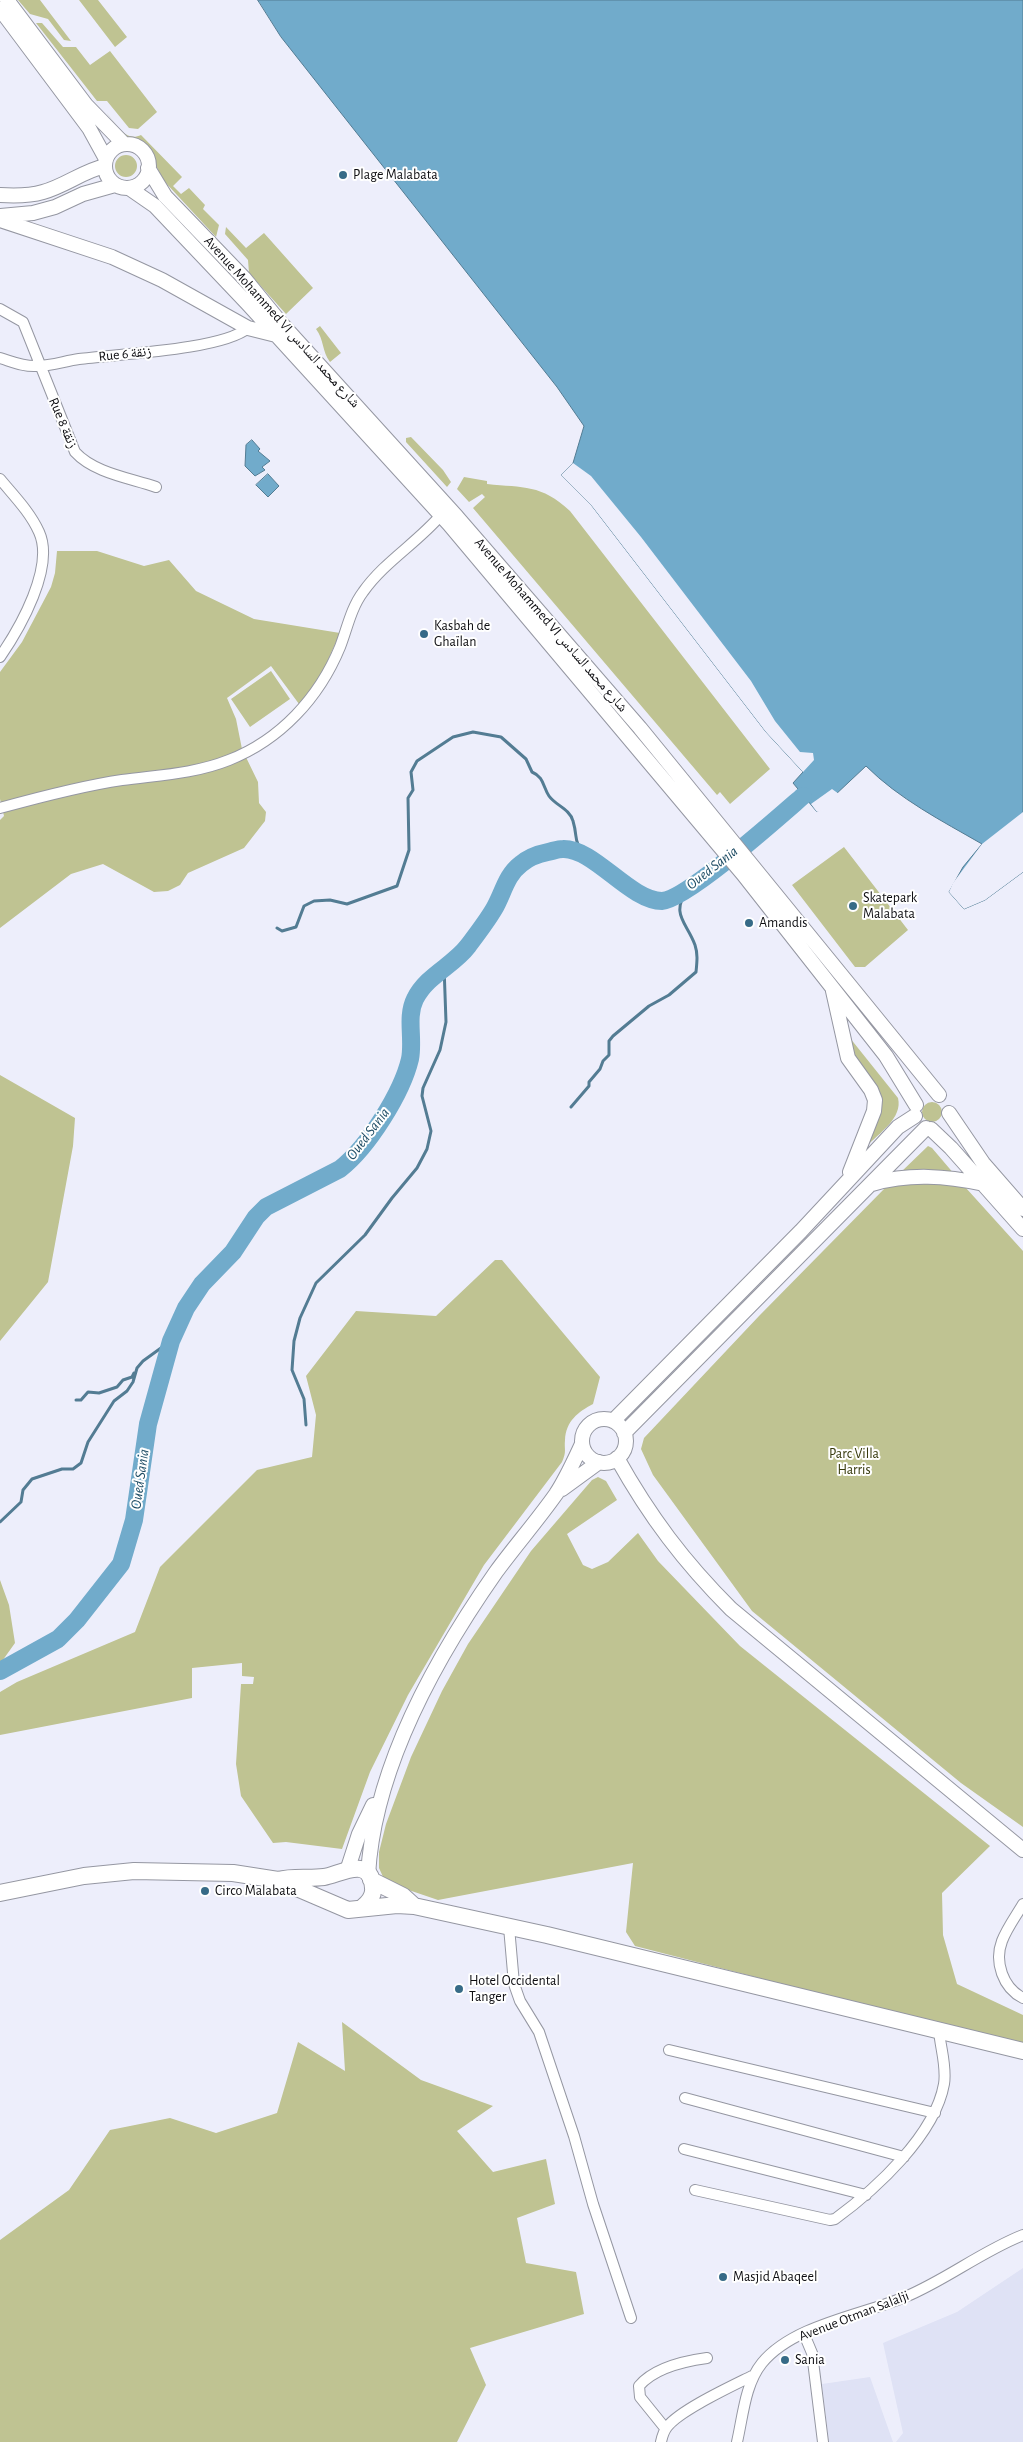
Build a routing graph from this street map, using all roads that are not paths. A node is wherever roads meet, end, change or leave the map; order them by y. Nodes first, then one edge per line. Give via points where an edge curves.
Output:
1 (7, 0) edge
2 (0, 9) edge
3 (124, 144) junction
4 (105, 162) junction
5 (148, 168) junction
6 (115, 185) junction
7 (128, 188) junction
8 (0, 195) edge
9 (0, 216) edge
10 (0, 220) edge
11 (0, 310) edge
12 (248, 328) junction
13 (276, 335) junction
14 (0, 358) edge
15 (40, 367) junction
16 (0, 479) edge
17 (156, 487) dead end
18 (441, 515) junction
19 (0, 657) edge
20 (0, 808) edge
21 (719, 836) junction
22 (748, 869) junction
23 (828, 981) junction
24 (939, 1095) junction
25 (916, 1110) junction
26 (949, 1113) junction
27 (929, 1129) junction
28 (847, 1181) junction
29 (871, 1184) junction
30 (984, 1184) junction
31 (1023, 1209) edge
32 (1023, 1229) edge
33 (613, 1421) junction
34 (624, 1432) junction
35 (582, 1444) junction
36 (618, 1458) junction
37 (599, 1462) junction
38 (556, 1494) junction
39 (384, 1787) junction
40 (1023, 1850) edge
41 (344, 1870) junction
42 (370, 1878) junction
43 (278, 1880) junction
44 (0, 1893) edge
45 (1023, 1904) edge
46 (339, 1906) junction
47 (414, 1906) junction
48 (363, 1907) junction
49 (509, 1927) junction
50 (1023, 1998) edge
51 (939, 2030) junction
52 (669, 2050) dead end
53 (1023, 2051) edge
54 (685, 2098) dead end
55 (935, 2113) junction
56 (684, 2149) dead end
57 (904, 2157) junction
58 (695, 2190) dead end
59 (866, 2195) junction
60 (1023, 2235) edge
61 (631, 2318) dead end
62 (804, 2334) junction
63 (707, 2358) dead end
64 (752, 2376) junction
65 (666, 2428) junction
66 (661, 2442) edge
67 (737, 2442) edge
68 (823, 2442) edge

1 - 3 main road via 86,104
2 - 4 main road via 89,128
3 - 4 main road via 113,149
3 - 5 main road via 140,148
4 - 6 main road via 107,177
4 - 8 main road via 44,192
5 - 7 main road via 142,182
5 - 21 main road, Avenue Mohammed VI شارع محمد السادس via 165,196 244,278 640,728
6 - 7 main road
6 - 9 main road via 83,194 55,208
7 - 13 main road, Avenue Mohammed VI شارع محمد السادس via 155,206
10 - 12 main road via 112,257 162,280
11 - 15 street, Rue 8 زنقة via 23,322
12 - 13 main road
12 - 15 street, Rue 6 زنقة via 237,337 220,341 77,359
13 - 18 main road, Avenue Mohammed VI شارع محمد السادس
14 - 15 street, Rue 6 زنقة
15 - 17 street, Rue 8 زنقة via 79,457
16 - 19 street via 40,533 44,561 37,586
18 - 20 street via 369,583 355,604 324,681 297,715 262,742 236,757 204,769 120,780
18 - 21 main road, Avenue Mohammed VI شارع محمد السادس
21 - 22 main road, Avenue Mohammed VI شارع محمد السادس
22 - 23 main road, Avenue Mohammed VI شارع محمد السادس
22 - 24 main road, Avenue Mohammed VI شارع محمد السادس
23 - 25 main road, Avenue Mohammed VI شارع محمد السادس via 886,1056
23 - 28 main road via 848,1058 875,1100 874,1111
24 - 25 main road via 923,1097
24 - 26 main road via 947,1102
25 - 27 main road via 921,1125
25 - 28 main road
26 - 27 main road via 941,1127
26 - 31 main road via 983,1163
27 - 29 main road
27 - 30 main road via 952,1148
28 - 33 main road
29 - 30 main road via 923,1175
29 - 34 main road
30 - 32 main road
33 - 34 main road
33 - 35 main road via 598,1420 589,1425 583,1434
34 - 36 main road via 625,1447
35 - 37 main road via 586,1454
35 - 38 main road
36 - 37 main road
36 - 40 main road via 668,1539 732,1610
37 - 38 main road
38 - 39 main road via 495,1573 443,1658 398,1748
39 - 41 main road
39 - 42 main road via 373,1827
41 - 42 main road via 360,1869
41 - 43 main road via 323,1877 294,1876
41 - 46 main road via 333,1880 331,1891
42 - 47 main road
42 - 48 main road via 372,1895
43 - 44 main road via 233,1872 134,1871 84,1876
43 - 46 main road
45 - 50 street via 1001,1943 999,1955 1004,1981
46 - 48 main road via 348,1910
47 - 48 main road
47 - 49 main road
49 - 51 main road
49 - 61 street via 514,1984 520,2001 539,2032
51 - 53 main road
51 - 55 street via 945,2082
52 - 55 street
54 - 57 street
55 - 57 street
56 - 59 street
57 - 59 street
58 - 59 street via 830,2220
60 - 62 street, Avenue Otman Salalji via 905,2297
62 - 64 street, Avenue Otman Salalji via 774,2352
62 - 68 street via 812,2353
63 - 65 street via 655,2373 645,2378 640,2386 640,2397
64 - 65 street via 718,2392
64 - 67 street, Avenue Otman Salalji
65 - 66 street

